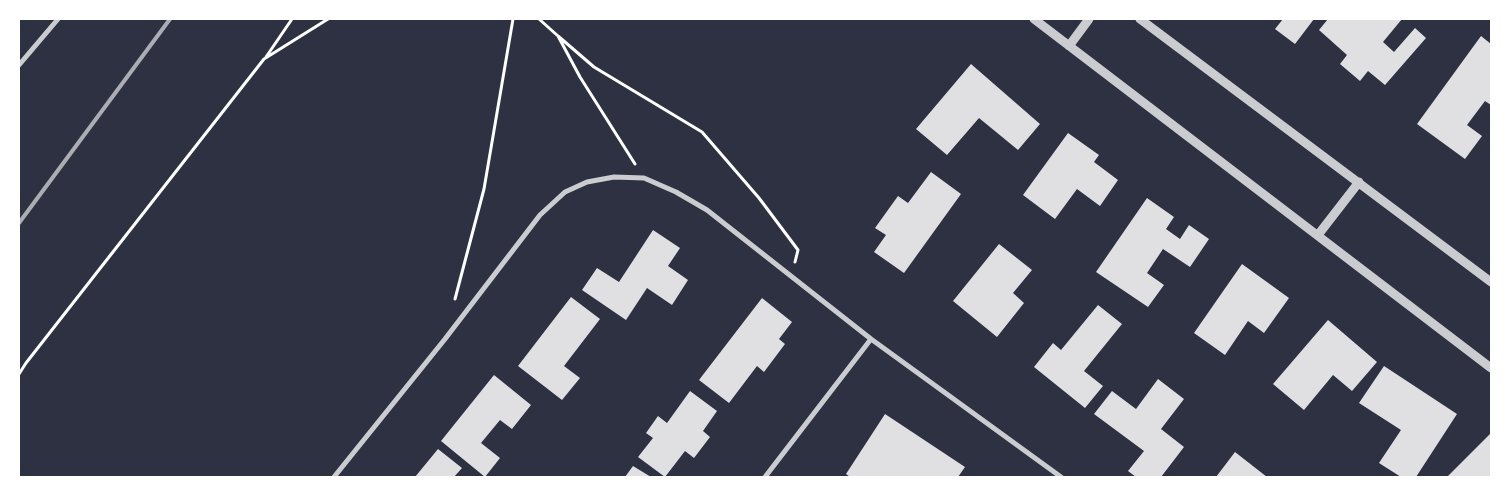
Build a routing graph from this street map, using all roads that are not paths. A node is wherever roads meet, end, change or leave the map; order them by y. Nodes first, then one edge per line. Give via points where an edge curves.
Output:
1 (58, 19) edge
2 (1034, 19) edge
3 (1089, 19) edge
4 (1140, 19) edge
5 (1069, 46) junction
6 (19, 66) edge
7 (1359, 182) junction
8 (1318, 235) junction
9 (1491, 282) edge
10 (871, 339) junction
11 (1491, 368) edge
12 (334, 477) edge
13 (764, 477) edge
14 (1061, 477) edge

1 - 6 street
2 - 5 street
3 - 5 street
4 - 7 street
5 - 8 street
7 - 8 street
7 - 9 street
8 - 11 street
10 - 12 street via 708,210 676,192 644,178 614,176 587,182 565,192 540,215
10 - 13 street
10 - 14 street

